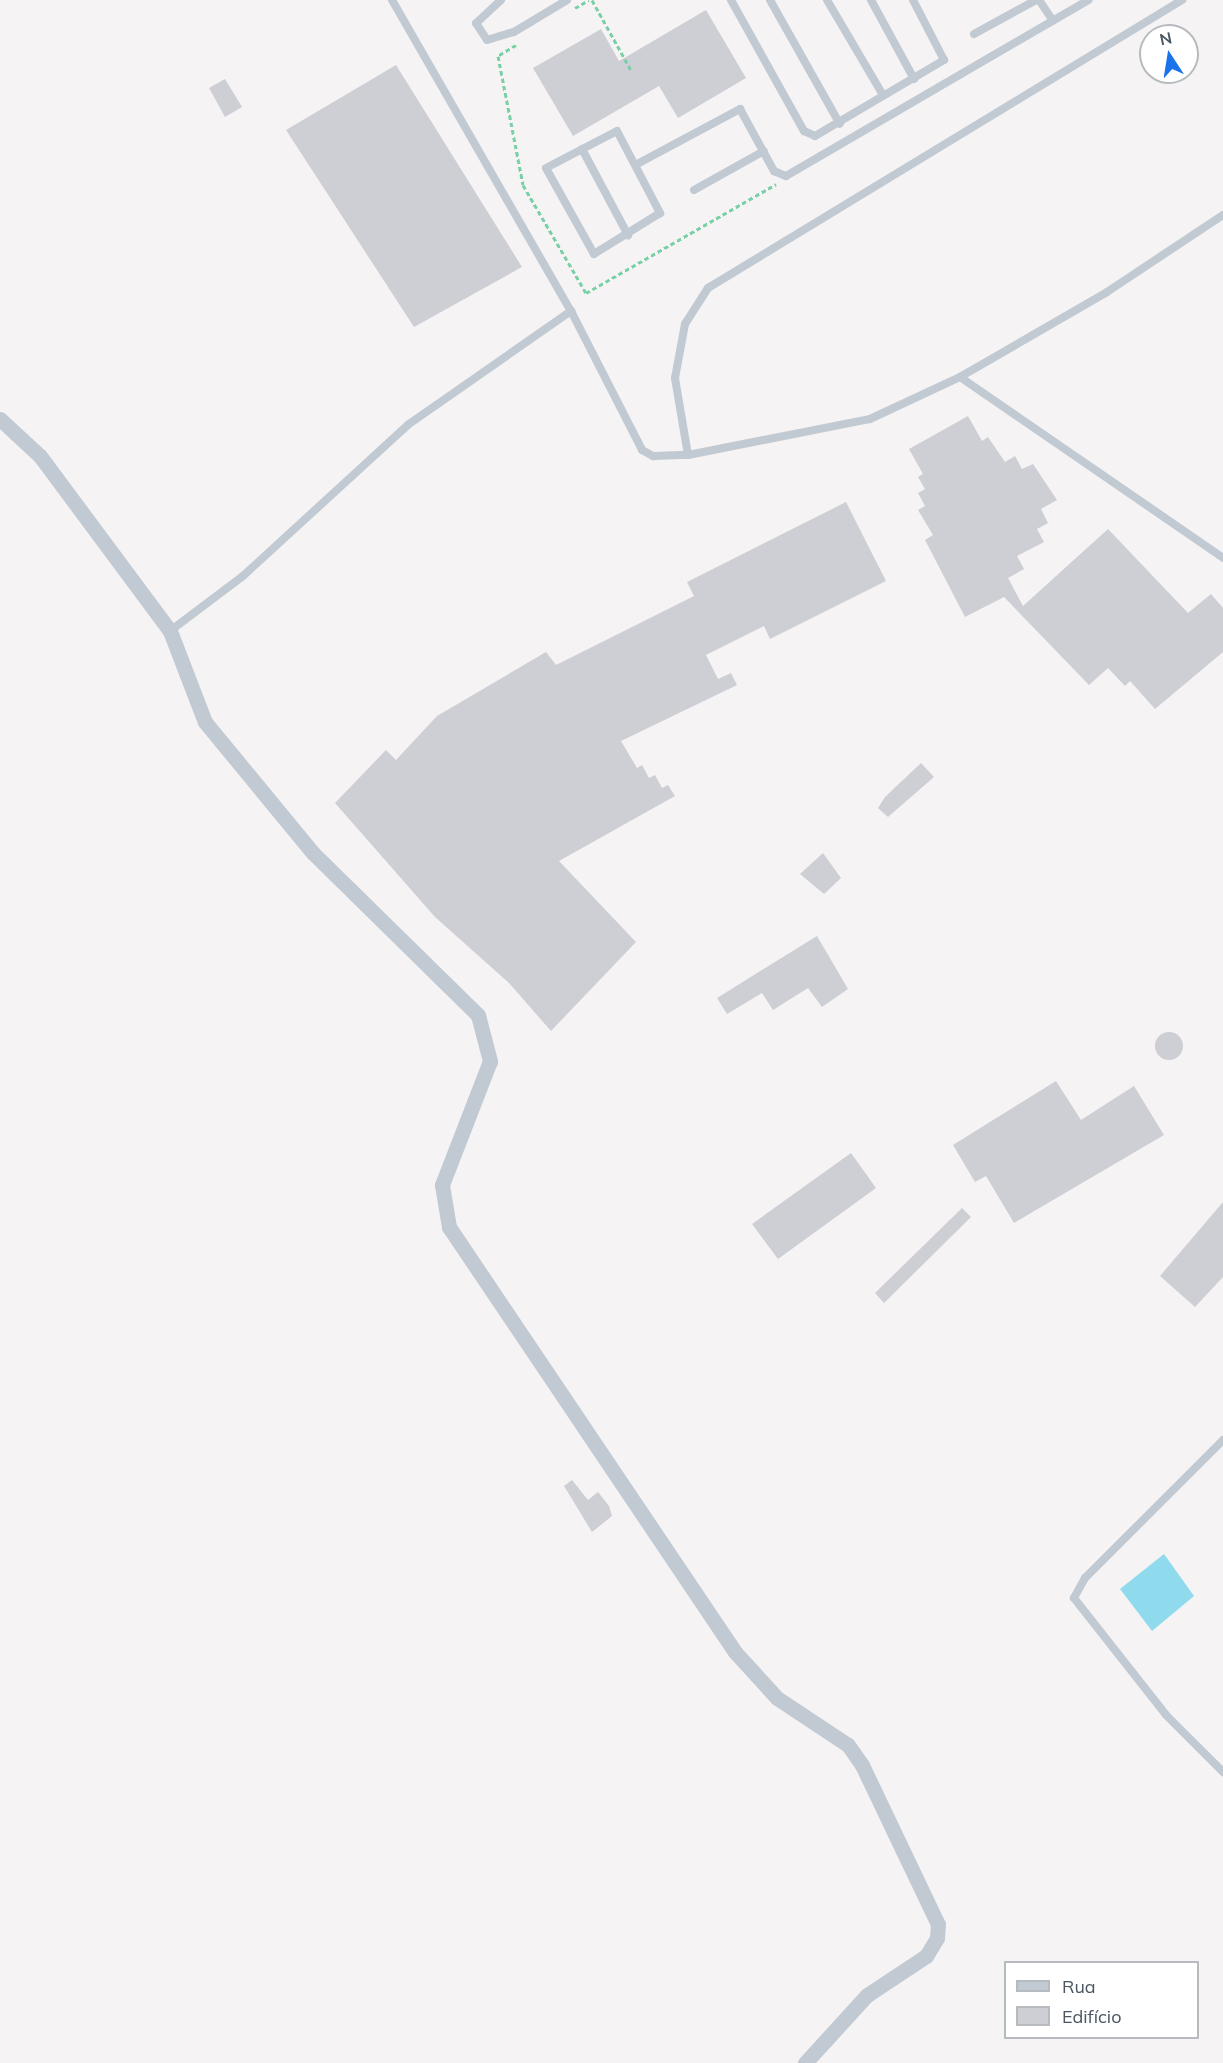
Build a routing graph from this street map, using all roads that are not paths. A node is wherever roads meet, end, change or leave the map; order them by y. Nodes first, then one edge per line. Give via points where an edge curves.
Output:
1 (392, 0) edge
2 (501, 0) edge
3 (567, 0) edge
4 (731, 0) edge
5 (770, 0) edge
6 (827, 0) edge
7 (871, 0) edge
8 (913, 0) edge
9 (1038, 0) edge
10 (1089, 0) edge
11 (1182, 0) edge
12 (1053, 21) junction
13 (974, 34) dead end
14 (914, 79) junction
15 (883, 95) junction
16 (840, 124) junction
17 (582, 149) junction
18 (764, 151) junction
19 (639, 163) junction
20 (694, 190) dead end
21 (1223, 215) edge
22 (628, 235) junction
23 (571, 311) junction
24 (960, 377) junction
25 (0, 419) edge
26 (688, 455) junction
27 (1223, 558) edge
28 (170, 631) junction
29 (1223, 1440) edge
30 (1223, 1772) edge
31 (805, 2063) edge

1 - 23 lane
2 - 3 lane via 476,23 487,40 514,32
4 - 16 lane via 804,131 815,136
5 - 16 lane
6 - 15 lane
7 - 14 lane
8 - 14 lane via 945,57
9 - 12 lane
9 - 13 lane
10 - 12 lane
11 - 26 lane via 708,288 685,324 675,378
12 - 18 lane via 792,173 774,171
14 - 15 lane
15 - 16 lane
17 - 19 lane via 621,132
17 - 22 lane
17 - 22 lane via 545,171 593,252
18 - 19 lane via 740,109
18 - 20 lane
19 - 22 lane via 660,213
21 - 24 lane via 1107,292
23 - 26 lane via 642,450 653,456
23 - 28 lane via 410,424 237,580
24 - 26 lane via 837,429
24 - 27 lane
25 - 28 street via 40,456
28 - 31 street via 205,722 313,853 478,1015 490,1061 442,1185 448,1227 735,1652 783,1703 855,1753 938,1924 933,1950 867,1995
29 - 30 lane via 1085,1578 1074,1598 1166,1715

